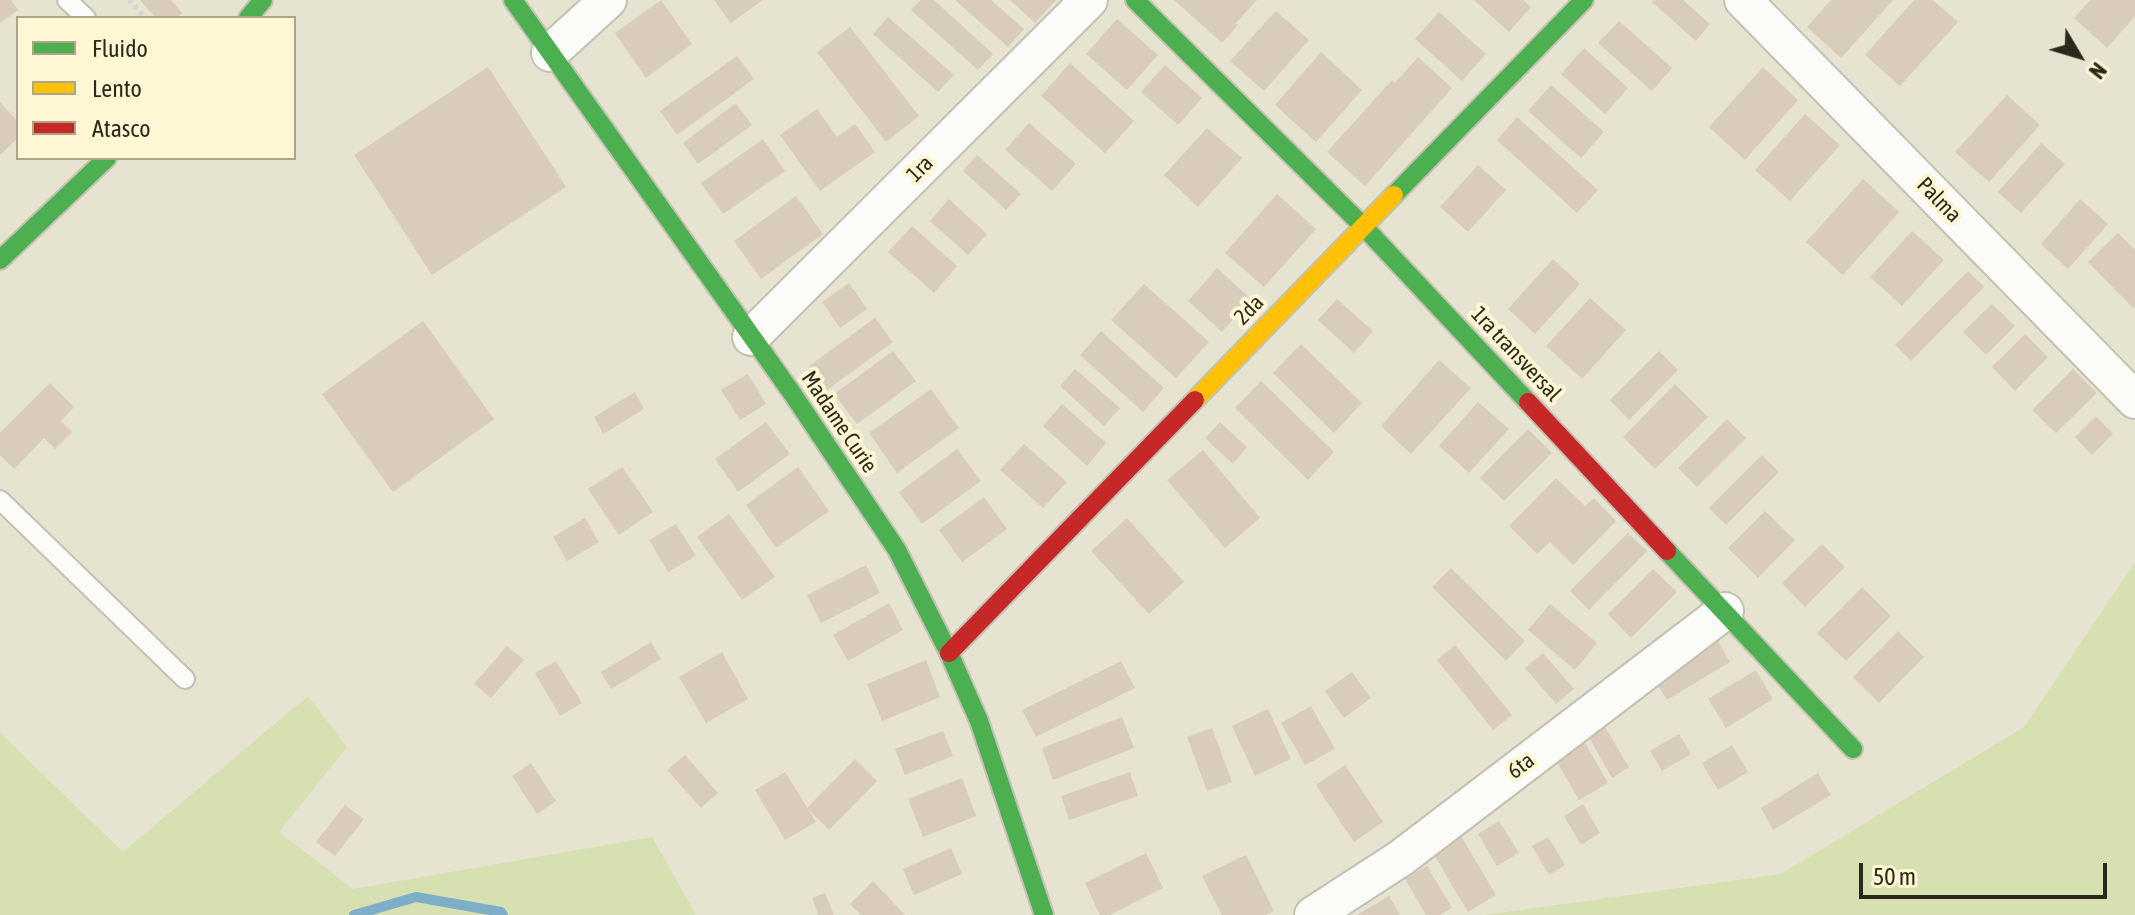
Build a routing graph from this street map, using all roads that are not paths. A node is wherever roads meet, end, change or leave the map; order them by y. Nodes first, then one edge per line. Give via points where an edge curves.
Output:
1 (67, 0) edge
2 (263, 0) edge
3 (513, 0) edge
4 (608, 0) edge
5 (1089, 0) edge
6 (1135, 0) edge
7 (1584, 0) edge
8 (1743, 0) edge
9 (84, 16) edge
10 (250, 16) edge
11 (550, 53) junction
12 (105, 160) edge
13 (1364, 227) junction
14 (0, 260) edge
15 (751, 337) junction
16 (2135, 400) edge
17 (0, 500) edge
18 (1725, 611) junction
19 (949, 653) junction
20 (185, 679) dead end
21 (1853, 749) dead end
22 (1044, 915) edge
23 (1313, 915) edge

1 - 9 lane
2 - 10 street
3 - 11 street, Madame Curie
4 - 11 street
5 - 15 street, 1ra
6 - 13 street, 1ra transversal
7 - 13 street, 2da
8 - 16 street, Palma
11 - 15 street, Madame Curie
12 - 14 street
13 - 18 street, 1ra transversal
13 - 19 street, 2da
15 - 19 street, Madame Curie via 897,550
17 - 20 lane
18 - 21 street, 1ra transversal
18 - 23 street, 6ta via 1401,858
19 - 22 street, Madame Curie via 979,721

